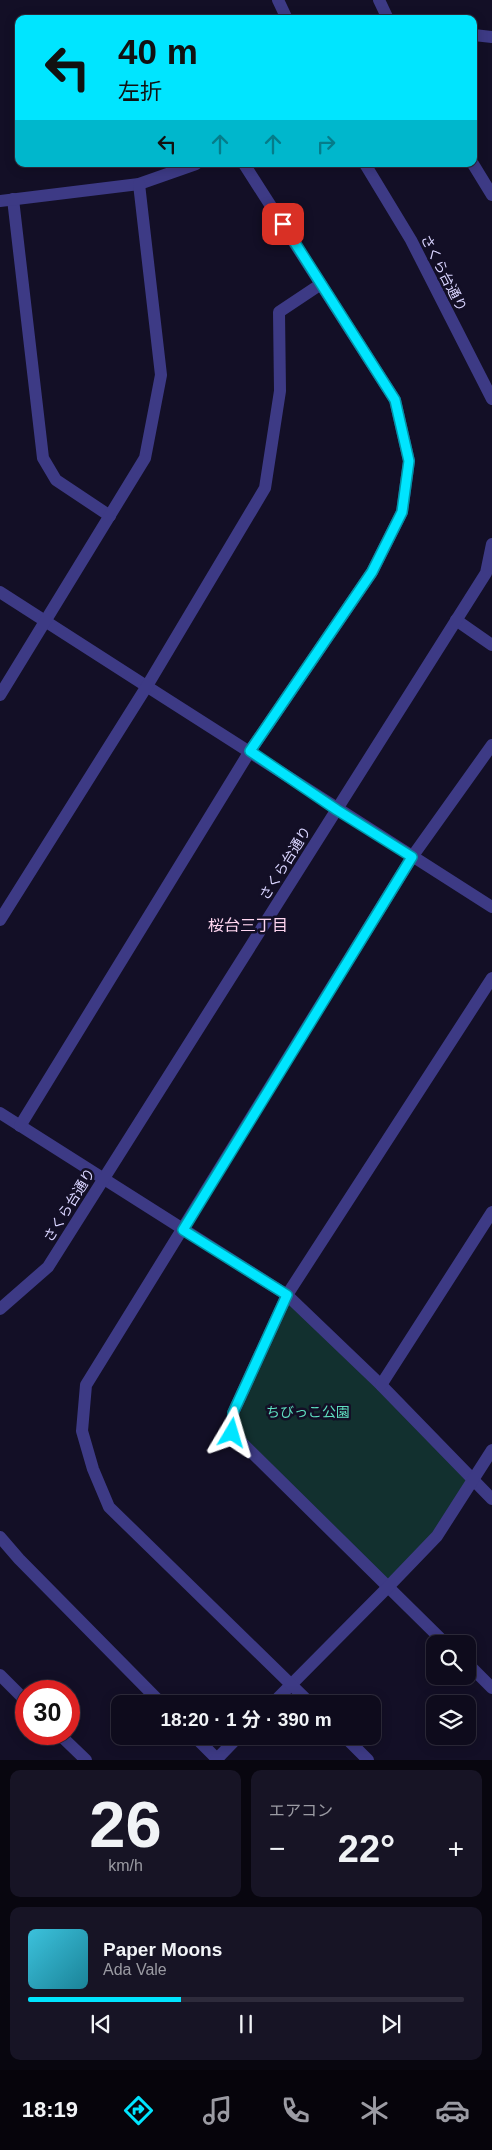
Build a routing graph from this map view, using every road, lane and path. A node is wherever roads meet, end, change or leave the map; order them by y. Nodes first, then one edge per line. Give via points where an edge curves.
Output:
1 (278, 0) edge
2 (379, 0) edge
3 (285, 15) edge
4 (386, 15) edge
5 (477, 36) edge
6 (492, 37) edge
7 (187, 167) edge
8 (246, 167) edge
9 (367, 167) edge
10 (475, 167) edge
11 (139, 184) junction
12 (492, 195) edge
13 (13, 199) junction
14 (0, 201) edge
15 (321, 284) junction
16 (492, 399) edge
17 (110, 516) junction
18 (492, 544) edge
19 (0, 592) edge
20 (456, 620) junction
21 (46, 622) junction
22 (492, 645) edge
23 (147, 686) junction
24 (0, 695) edge
25 (492, 745) edge
26 (250, 751) junction
27 (337, 810) junction
28 (412, 857) junction
29 (492, 907) edge
30 (0, 920) edge
31 (492, 978) edge
32 (0, 1113) edge
33 (20, 1126) junction
34 (103, 1178) junction
35 (492, 1212) edge
36 (183, 1230) junction
37 (287, 1295) junction
38 (0, 1310) edge
39 (382, 1385) junction
40 (492, 1450) edge
41 (472, 1481) junction
42 (492, 1499) edge
43 (0, 1537) edge
44 (388, 1587) junction
45 (437, 1635) edge
46 (476, 1672) edge
47 (0, 1675) edge
48 (291, 1684) junction
49 (492, 1688) edge
50 (15, 1690) edge
51 (153, 1695) edge
52 (281, 1695) edge
53 (302, 1695) edge
54 (70, 1745) edge
55 (203, 1745) edge
56 (231, 1745) edge
57 (353, 1745) edge
58 (86, 1760) edge
59 (217, 1760) edge
60 (368, 1760) edge

1 - 3 street
2 - 4 street
5 - 6 street
7 - 11 street
8 - 15 street
9 - 16 street, さくら台通り via 411,240
10 - 12 street
11 - 13 street
11 - 17 street via 161,375 145,458
13 - 14 street
13 - 17 street via 43,458 56,480
15 - 23 street via 279,312 280,391 265,488
15 - 26 street via 395,400 409,461 402,512 372,572
17 - 21 street
18 - 20 street, さくら台通り via 486,573
19 - 21 street
20 - 22 street
20 - 27 street, さくら台通り
21 - 23 street
21 - 24 street
23 - 26 street
23 - 30 street
25 - 28 street
26 - 27 street
26 - 33 street
27 - 28 street
27 - 34 street, さくら台通り
28 - 29 street
28 - 36 street
31 - 37 street
32 - 33 street
33 - 34 street
34 - 36 street
34 - 38 street, さくら台通り via 48,1267
35 - 39 street
36 - 37 street
36 - 48 street via 86,1386 82,1431 109,1507
37 - 39 street
37 - 44 street via 233,1413 232,1433
39 - 41 street
40 - 41 street
41 - 42 street
41 - 44 street via 437,1536
43 - 51 street
44 - 45 street
44 - 48 street
46 - 49 street
47 - 50 street
48 - 52 street
48 - 53 street
54 - 58 street
55 - 59 street
56 - 59 street
57 - 60 street

